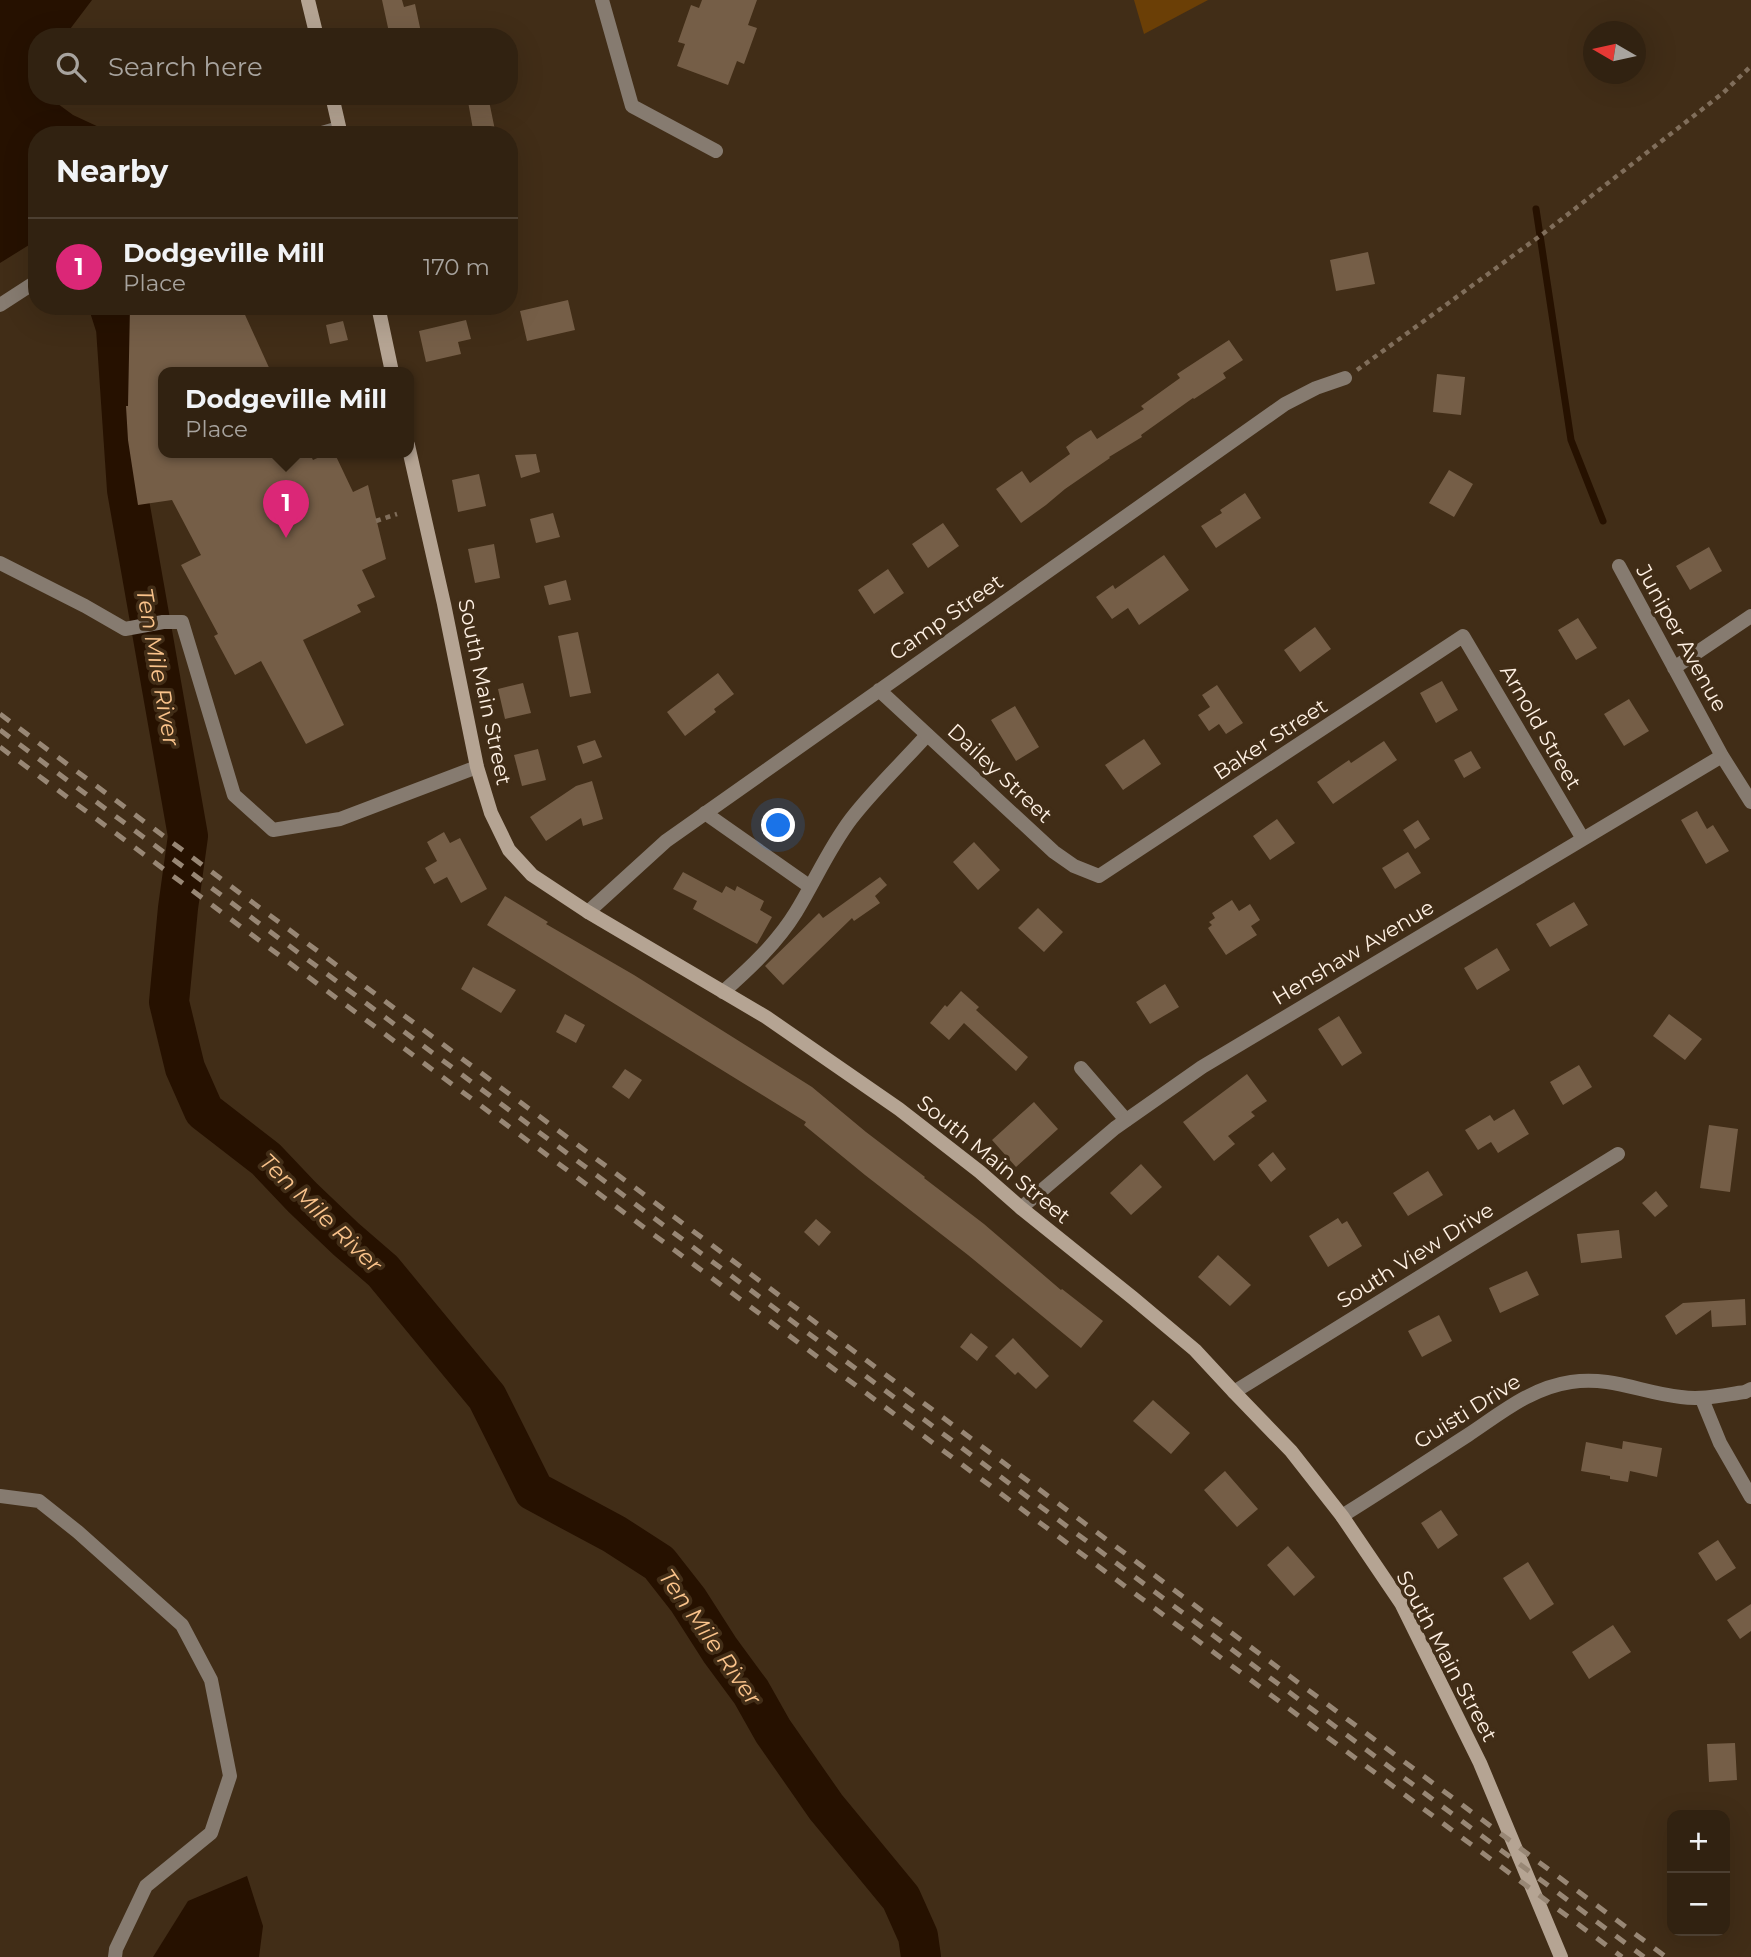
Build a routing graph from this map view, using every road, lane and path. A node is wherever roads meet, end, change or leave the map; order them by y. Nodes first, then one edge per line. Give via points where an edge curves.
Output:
1 (308, 0) edge
2 (602, 0) edge
3 (315, 28) edge
4 (1751, 66) edge
5 (334, 105) edge
6 (339, 126) edge
7 (716, 151) dead end
8 (28, 287) edge
9 (0, 305) edge
10 (380, 315) edge
11 (391, 367) edge
12 (1345, 378) joint
13 (411, 458) edge
14 (397, 514) dead end
15 (376, 521) dead end
16 (0, 563) edge
17 (1619, 566) dead end
18 (1751, 616) edge
19 (1464, 636) joint
20 (1674, 668) junction
21 (879, 690) junction
22 (927, 735) junction
23 (1722, 756) junction
24 (477, 767) junction
25 (1751, 802) edge
26 (705, 813) junction
27 (1583, 839) junction
28 (1099, 876) joint
29 (809, 886) junction
30 (588, 912) junction
31 (723, 992) junction
32 (1081, 1068) dead end
33 (1126, 1120) junction
34 (1618, 1154) dead end
35 (1021, 1208) junction
36 (1751, 1389) edge
37 (1234, 1392) junction
38 (1702, 1399) junction
39 (0, 1496) edge
40 (1751, 1497) edge
41 (1342, 1516) junction
42 (115, 1957) edge
43 (1561, 1957) edge

1 - 3 main road
2 - 7 street via 632,106
4 - 12 path via 1544,233
5 - 6 main road
8 - 9 street
10 - 11 main road
12 - 21 street, Camp Street via 1285,404
13 - 24 main road, South Main Street
14 - 15 path
16 - 24 street via 125,629 183,622 234,795 273,830 340,819
17 - 20 street, Juniper Avenue
18 - 20 street
19 - 27 street, Arnold Street
19 - 28 street, Baker Street
20 - 23 street, Juniper Avenue
21 - 22 street, Dailey Street
21 - 26 street, Camp Street
22 - 28 street, Dailey Street via 1054,852
22 - 29 street via 851,819
23 - 25 street, Juniper Avenue
23 - 27 street, Henshaw Avenue
24 - 30 main road, South Main Street via 509,850 532,875
26 - 29 street
26 - 30 street, Camp Street via 666,841
27 - 33 street, Henshaw Avenue via 1202,1067
29 - 31 street via 771,944
30 - 31 main road, South Main Street
31 - 35 main road, South Main Street via 899,1109
32 - 33 street
33 - 35 street, Henshaw Avenue
34 - 37 street, South View Drive
35 - 37 main road, South Main Street via 1195,1350
36 - 38 street, Guisti Drive
37 - 41 main road, South Main Street via 1291,1451
38 - 40 street via 1720,1443
38 - 41 street, Guisti Drive via 1601,1381 1544,1389 1517,1401
39 - 42 street via 39,1501 78,1532 183,1625 211,1680 230,1776 211,1833 146,1886
41 - 43 main road, South Main Street via 1401,1603 1480,1763

